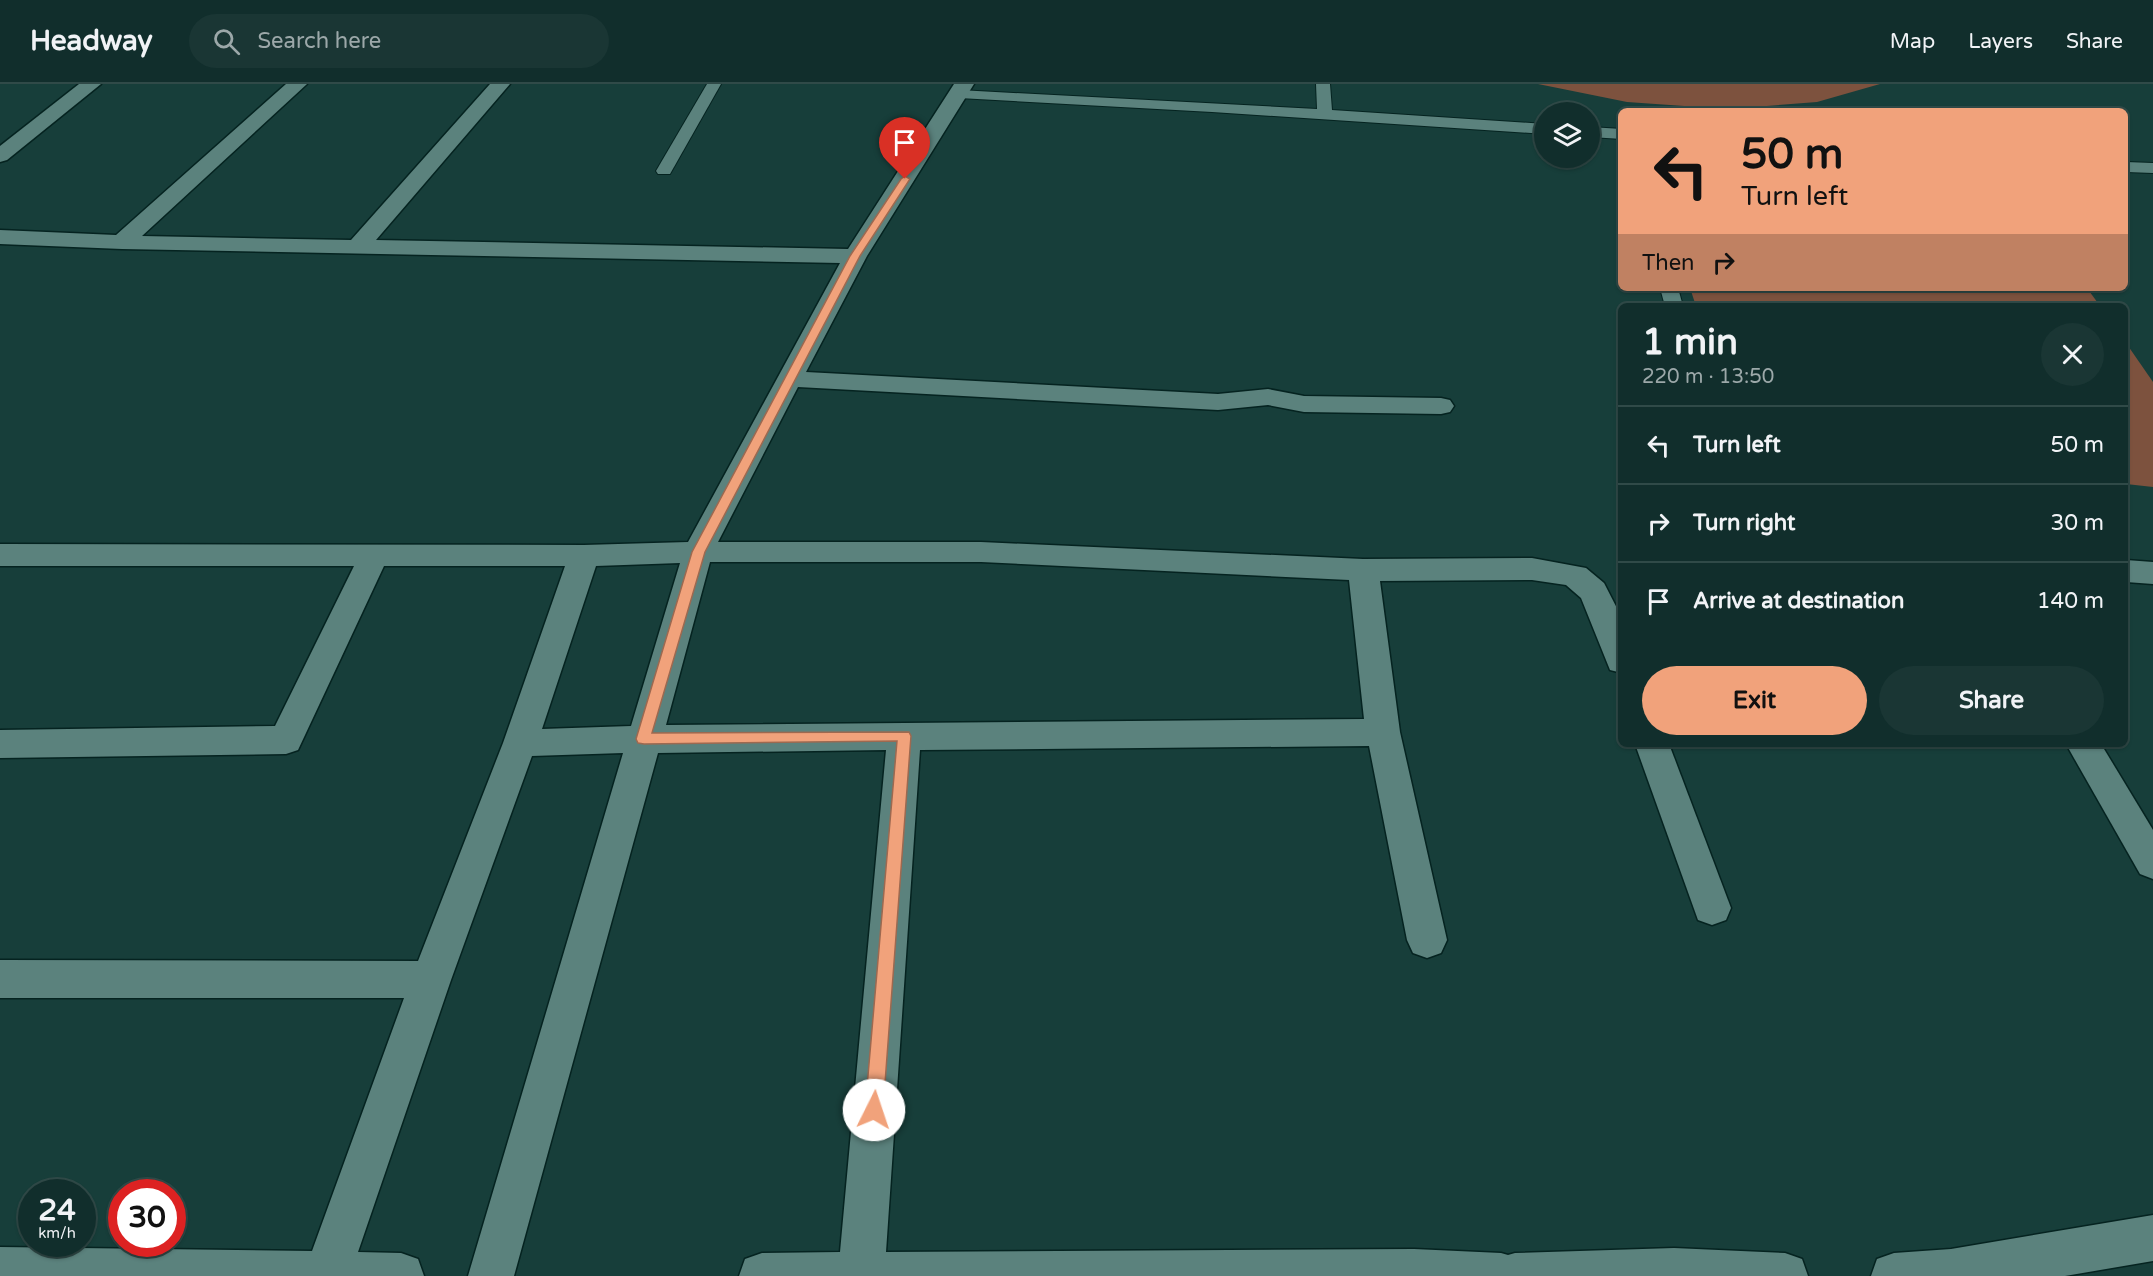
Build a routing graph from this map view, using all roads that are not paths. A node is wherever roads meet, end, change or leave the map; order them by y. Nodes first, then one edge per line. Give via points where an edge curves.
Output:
1 (91, 84) edge
2 (297, 84) edge
3 (500, 84) edge
4 (714, 84) edge
5 (1323, 84) edge
6 (962, 89) edge
7 (1040, 90) edge
8 (1325, 114) junction
9 (1534, 128) edge
10 (1600, 133) edge
11 (1618, 134) edge
12 (0, 156) edge
13 (2128, 167) edge
14 (2153, 168) edge
15 (664, 171) dead end
16 (0, 237) edge
17 (123, 242) junction
18 (359, 245) junction
19 (855, 256) junction
20 (790, 379) junction
21 (1442, 406) dead end
22 (698, 552) junction
23 (375, 554) junction
24 (0, 555) edge
25 (584, 556) junction
26 (1363, 570) junction
27 (2128, 571) edge
28 (2153, 573) edge
29 (1618, 650) edge
30 (1383, 732) junction
31 (904, 736) junction
32 (644, 739) junction
33 (520, 743) junction
34 (0, 744) edge
35 (1653, 747) edge
36 (2085, 747) edge
37 (2153, 863) edge
38 (1712, 908) dead end
39 (1427, 940) dead end
40 (0, 979) edge
41 (431, 980) junction
42 (2153, 1238) edge
43 (0, 1270) edge
44 (327, 1275) edge
45 (861, 1275) edge
46 (401, 1276) edge
47 (491, 1276) edge
48 (762, 1276) edge
49 (1501, 1276) edge
50 (1515, 1276) edge
51 (1785, 1276) edge
52 (1894, 1276) edge

1 - 12 street
2 - 17 street
3 - 18 street
4 - 15 lane
5 - 8 lane
6 - 7 lane
6 - 19 street
7 - 8 lane
8 - 9 lane
10 - 11 lane
13 - 14 lane
16 - 17 street
17 - 18 street
18 - 19 street
19 - 20 street
20 - 21 street via 1218,402 1268,397 1304,404
20 - 22 street
22 - 25 street
22 - 26 street via 981,552
22 - 32 street
23 - 24 street
23 - 25 street
23 - 34 street via 286,740
25 - 33 street
26 - 29 street via 1532,568 1575,576 1593,591
26 - 30 street
27 - 28 street
30 - 31 street
30 - 39 street
31 - 32 street
31 - 45 street
32 - 33 street
32 - 47 street
33 - 41 street
35 - 38 street
36 - 37 street
40 - 41 street
41 - 44 street
42 - 52 street via 1951,1272
43 - 44 street
44 - 46 street
45 - 48 street
45 - 49 street via 1414,1272
50 - 51 street via 1674,1271

